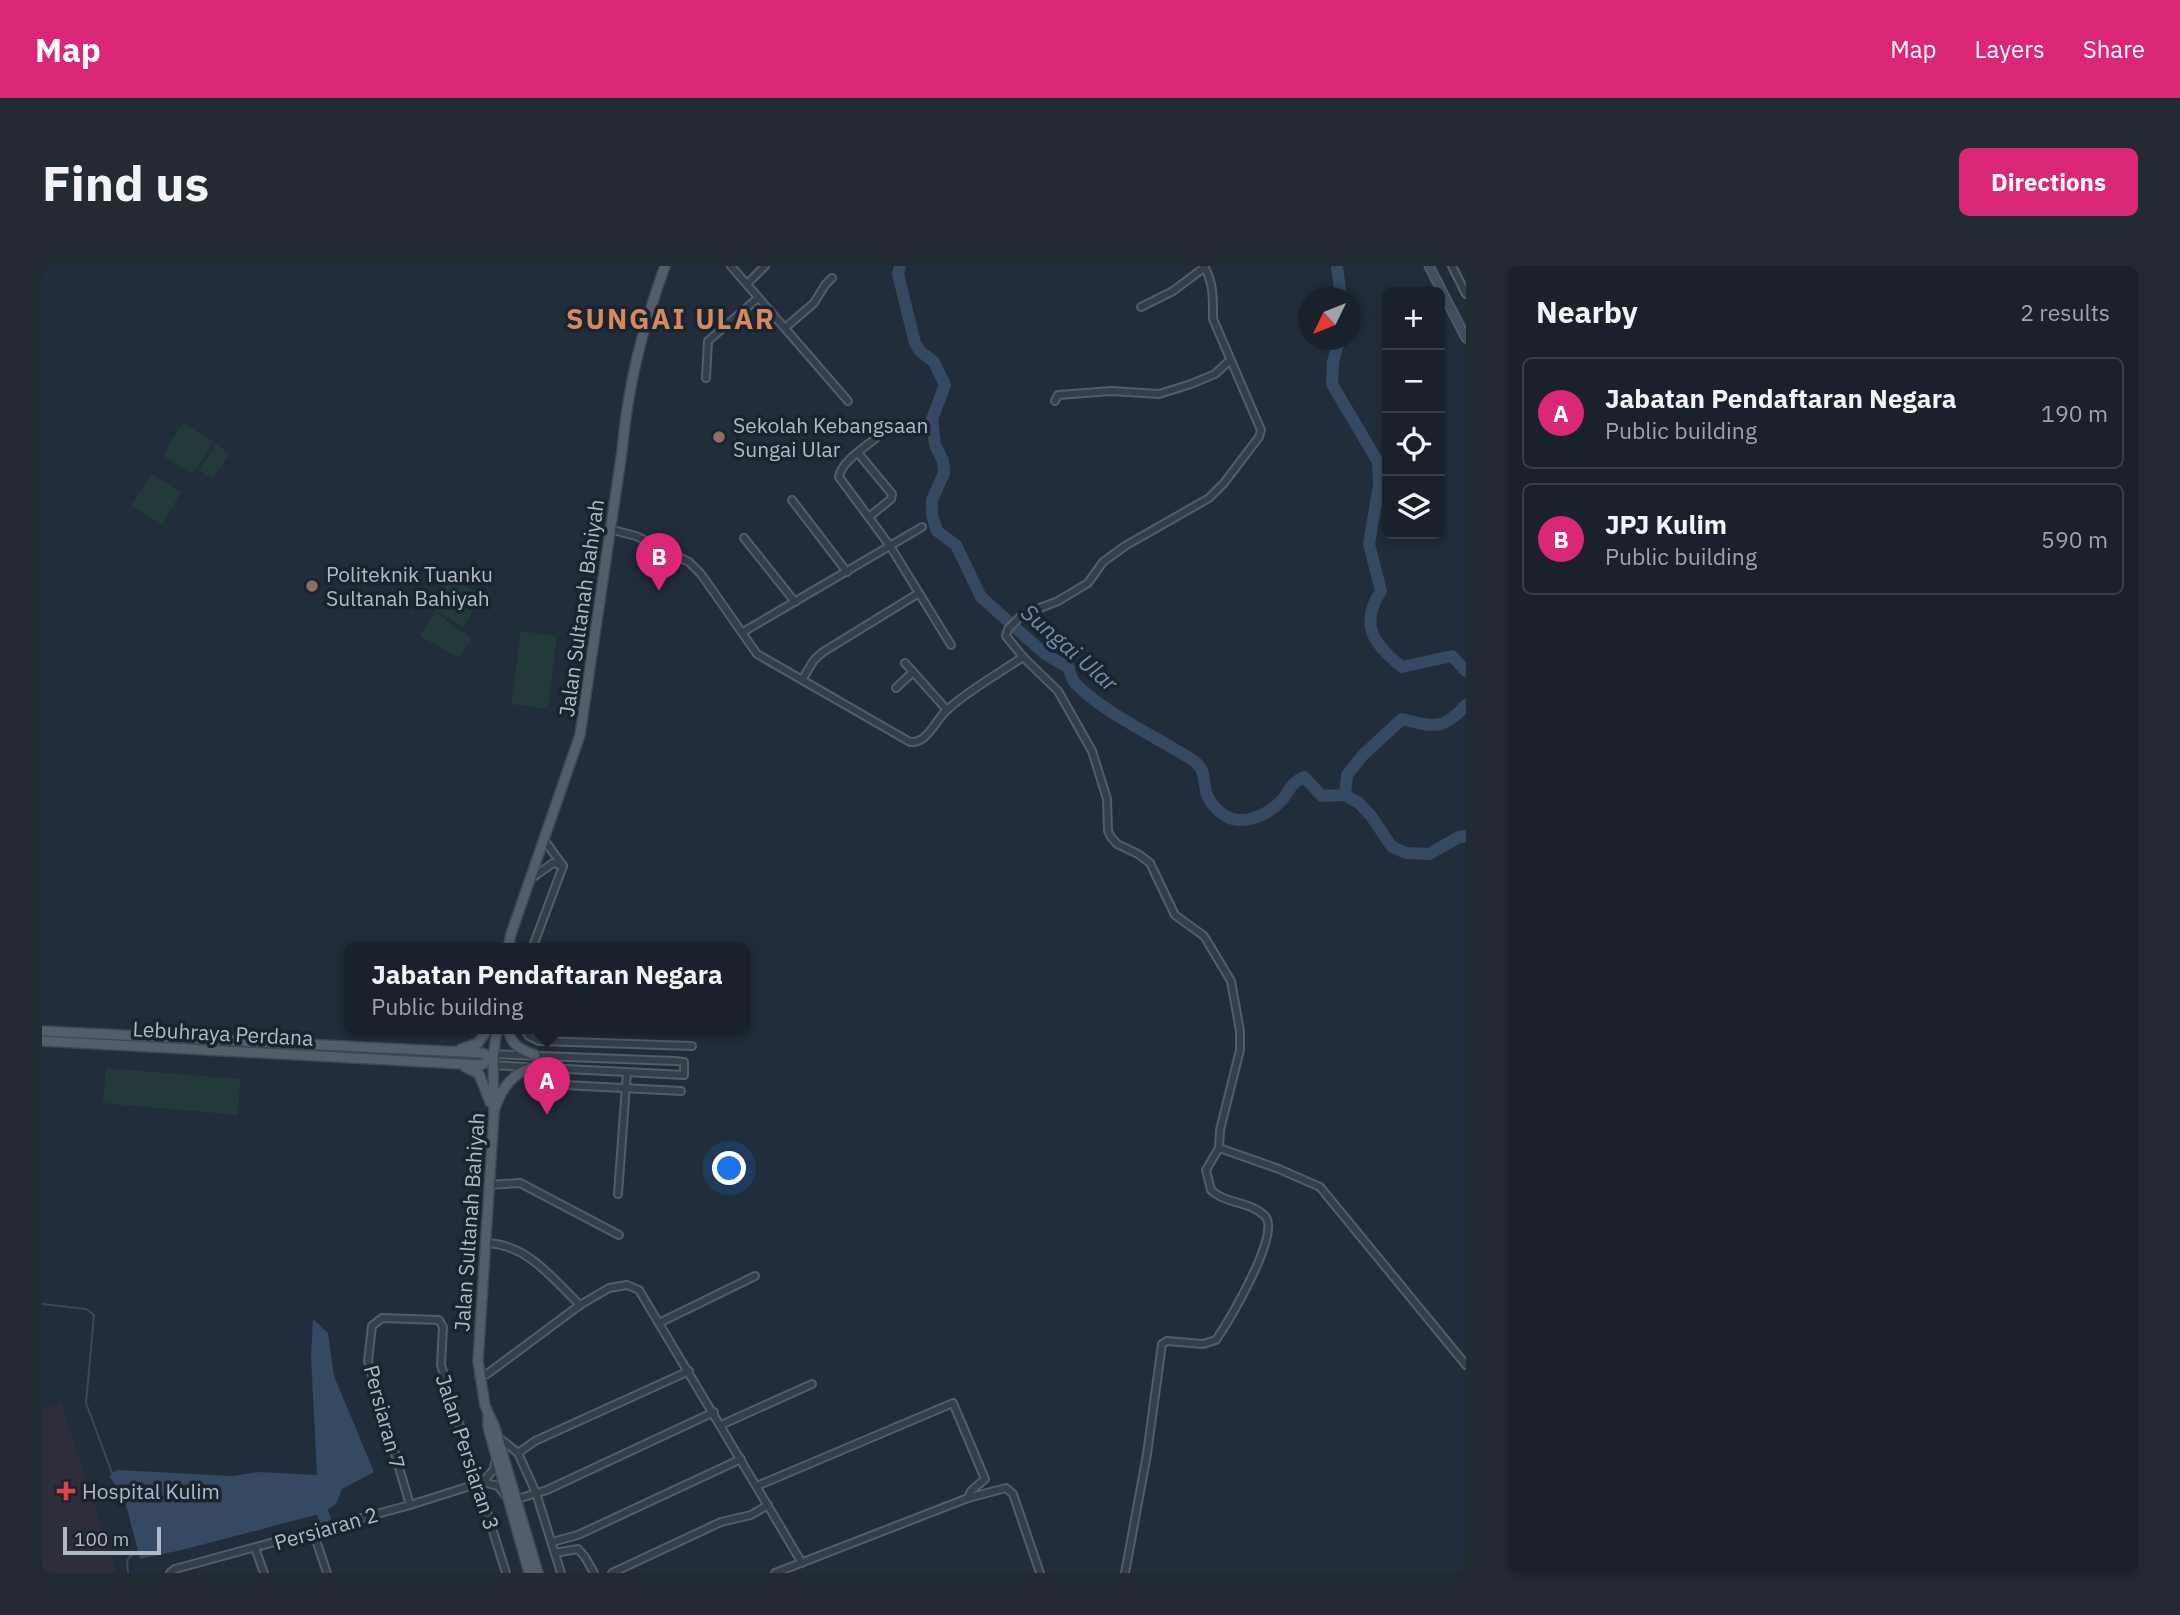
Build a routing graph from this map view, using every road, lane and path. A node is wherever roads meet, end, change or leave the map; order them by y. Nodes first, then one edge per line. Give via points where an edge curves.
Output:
1 (665, 266) edge
2 (731, 266) edge
3 (765, 266) edge
4 (1429, 266) edge
5 (1452, 266) edge
6 (1204, 267) edge
7 (832, 278) dead end
8 (747, 284) junction
9 (1466, 294) edge
10 (758, 298) junction
11 (1141, 307) dead end
12 (1463, 324) edge
13 (785, 328) junction
14 (1466, 338) edge
15 (1229, 361) junction
16 (706, 378) dead end
17 (848, 401) dead end
18 (1055, 401) dead end
19 (876, 438) dead end
20 (858, 453) junction
21 (792, 500) dead end
22 (869, 517) junction
23 (922, 527) dead end
24 (609, 529) junction
25 (744, 538) dead end
26 (890, 546) junction
27 (847, 572) junction
28 (919, 593) junction
29 (795, 601) junction
30 (743, 632) junction
31 (951, 645) dead end
32 (1023, 657) junction
33 (905, 663) dead end
34 (913, 672) junction
35 (802, 680) junction
36 (896, 688) dead end
37 (947, 710) junction
38 (545, 841) junction
39 (563, 866) junction
40 (532, 878) junction
41 (510, 943) edge
42 (534, 943) edge
43 (42, 1031) edge
44 (485, 1034) edge
45 (496, 1034) edge
46 (511, 1034) edge
47 (528, 1034) edge
48 (42, 1041) edge
49 (338, 1045) junction
50 (676, 1046) junction
51 (692, 1046) dead end
52 (301, 1054) junction
53 (535, 1055) junction
54 (438, 1057) junction
55 (494, 1059) junction
56 (421, 1060) junction
57 (675, 1060) junction
58 (534, 1068) junction
59 (627, 1072) junction
60 (545, 1084) dead end
61 (626, 1087) junction
62 (681, 1091) dead end
63 (494, 1113) junction
64 (1219, 1148) junction
65 (488, 1185) junction
66 (618, 1194) dead end
67 (619, 1235) dead end
68 (486, 1242) junction
69 (755, 1276) dead end
70 (580, 1305) junction
71 (408, 1318) joint
72 (659, 1323) junction
73 (1466, 1365) edge
74 (688, 1371) junction
75 (479, 1376) junction
76 (812, 1384) dead end
77 (714, 1412) junction
78 (488, 1416) junction
79 (721, 1425) junction
80 (498, 1437) junction
81 (518, 1452) junction
82 (496, 1458) junction
83 (741, 1459) junction
84 (481, 1483) junction
85 (757, 1486) junction
86 (536, 1493) junction
87 (507, 1496) junction
88 (968, 1498) junction
89 (517, 1499) junction
90 (410, 1505) junction
91 (768, 1505) junction
92 (313, 1531) junction
93 (552, 1542) junction
94 (255, 1548) junction
95 (555, 1553) junction
96 (802, 1563) junction
97 (170, 1573) edge
98 (264, 1573) edge
99 (327, 1573) edge
100 (506, 1573) edge
101 (529, 1573) edge
102 (538, 1573) edge
103 (561, 1573) edge
104 (594, 1573) edge
105 (612, 1573) edge
106 (775, 1573) edge
107 (1040, 1573) edge
108 (1125, 1573) edge

1 - 24 main road, Jalan Sultanah Bahiyah via 634,364
2 - 8 street
3 - 8 street
4 - 12 main road
5 - 9 street
6 - 11 street
6 - 15 street via 1211,280 1213,319
7 - 13 street via 814,303
8 - 10 street
10 - 13 street
10 - 16 street via 708,341
12 - 14 main road
13 - 17 street
15 - 18 street via 1215,373 1159,394 1111,391 1058,395
15 - 32 street via 1261,430 1254,443 1209,498 1125,546 1078,590 1017,619 1008,629 1008,640
19 - 20 street
20 - 22 street via 839,477
20 - 22 street via 892,494
21 - 27 street
22 - 26 street
23 - 26 street
24 - 30 street via 636,536 689,562
24 - 38 main road, Jalan Sultanah Bahiyah via 580,735
25 - 29 street
26 - 27 street
26 - 28 street
27 - 29 street
28 - 31 street
28 - 35 street via 823,652
29 - 30 street
30 - 35 street via 757,654
32 - 37 street
32 - 64 street via 1058,691 1092,751 1107,799 1111,837 1150,863 1175,915 1204,936 1231,981 1240,1050
33 - 34 street
34 - 36 street
34 - 37 street
35 - 37 street via 910,742 923,738
38 - 39 street
38 - 40 main road, Jalan Sultanah Bahiyah
39 - 40 street via 553,863
39 - 42 street
40 - 41 main road, Jalan Sultanah Bahiyah
43 - 49 main road, Lebuhraya Perdana
44 - 54 main road via 474,1046
45 - 55 main road, Jalan Sultanah Bahiyah
46 - 53 main road via 517,1046
47 - 50 street via 539,1041
48 - 52 main road, Lebuhraya Perdana
49 - 52 main road
49 - 54 main road, Lebuhraya Perdana
49 - 56 main road
50 - 51 street
50 - 57 street
52 - 56 main road, Lebuhraya Perdana
53 - 55 street
53 - 57 street
54 - 55 main road, Lebuhraya Perdana via 482,1053
54 - 55 main road, Lebuhraya Perdana via 481,1065
54 - 56 main road, Lebuhraya Perdana
54 - 63 main road via 479,1074
55 - 58 street
55 - 63 main road, Jalan Sultanah Bahiyah
57 - 59 street via 684,1062 684,1075
58 - 59 street
58 - 63 main road via 507,1083
59 - 61 street
60 - 61 street
61 - 62 street
61 - 66 street
63 - 65 main road, Jalan Sultanah Bahiyah
64 - 73 street via 1320,1187
64 - 108 street via 1206,1170 1211,1190 1265,1216 1268,1234 1253,1277 1216,1340 1203,1344 1167,1341 1162,1345
65 - 67 street via 520,1183
65 - 68 main road, Jalan Sultanah Bahiyah
68 - 70 street via 526,1253
68 - 75 main road, Jalan Sultanah Bahiyah
69 - 72 street
70 - 72 street via 609,1288 627,1285 639,1290
70 - 75 street
71 - 84 street, Jalan Persiaran 3 via 439,1320 443,1327 441,1365
71 - 90 street, Persiaran 7 via 375,1321 368,1361
72 - 74 street
74 - 77 street
74 - 81 street
75 - 78 main road, Jalan Sultanah Bahiyah
76 - 79 street
77 - 79 street
77 - 86 street
78 - 80 main road, Jalan Sultanah Bahiyah
78 - 82 main road, Jalan Sultanah Bahiyah
79 - 83 street
80 - 81 street
80 - 89 main road, Jalan Sultanah Bahiyah
81 - 86 street
82 - 84 street via 494,1469
82 - 87 main road, Jalan Sultanah Bahiyah
83 - 85 street
83 - 93 street via 578,1535
84 - 87 street via 498,1486
84 - 90 street, Persiaran 2
84 - 100 street, Jalan Persiaran 3
85 - 88 street via 953,1403 985,1479
85 - 91 street
86 - 89 street
86 - 93 street
87 - 101 main road, Jalan Sultanah Bahiyah
88 - 96 street
88 - 107 street via 1006,1488 1013,1494
89 - 102 main road, Jalan Sultanah Bahiyah
90 - 92 street, Persiaran 2
91 - 96 street
91 - 105 street
92 - 94 street, Persiaran 2
92 - 99 street
93 - 95 street
94 - 97 street, Persiaran 2
94 - 98 street
95 - 103 street
95 - 104 street via 578,1549
96 - 106 street

